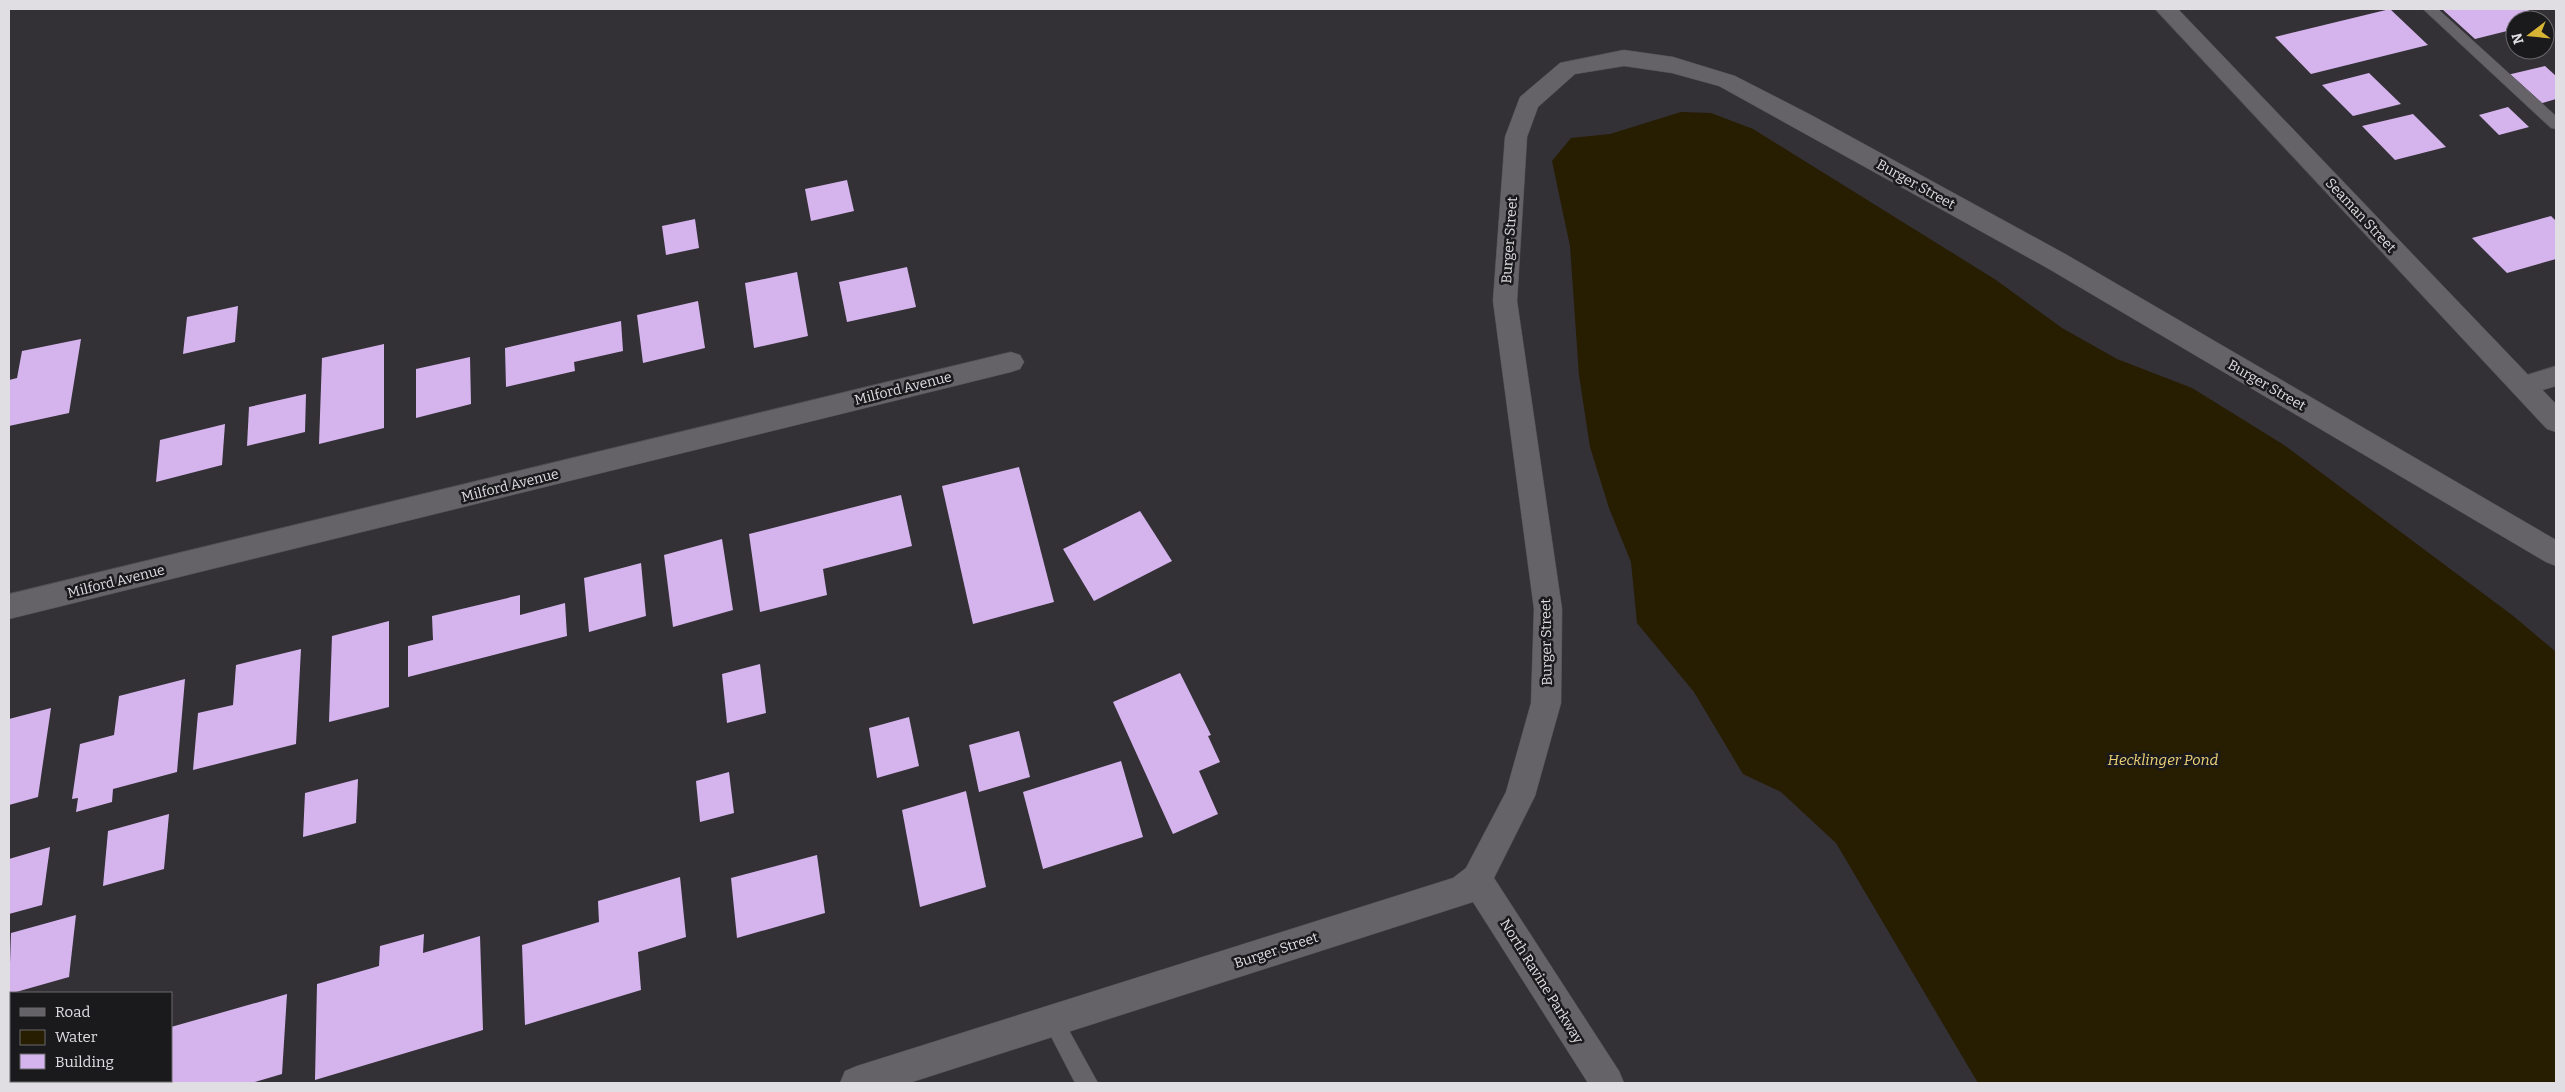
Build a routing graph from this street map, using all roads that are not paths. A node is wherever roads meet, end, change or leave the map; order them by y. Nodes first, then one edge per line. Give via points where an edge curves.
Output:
1 (2166, 9) edge
2 (2430, 9) edge
3 (2556, 124) edge
4 (1010, 362) dead end
5 (2556, 376) edge
6 (2523, 386) junction
7 (2556, 421) edge
8 (2556, 554) edge
9 (9, 607) edge
10 (1477, 879) junction
11 (1053, 1021) junction
12 (858, 1083) edge
13 (1087, 1083) edge
14 (1607, 1083) edge

1 - 6 street, Seaman Street
2 - 3 lane
4 - 9 street, Milford Avenue
5 - 6 street
6 - 7 street, Seaman Street
8 - 10 street, Burger Street via 2058,262 1726,81 1673,65 1624,58 1568,68 1528,103 1516,137 1506,301 1548,609 1546,703 1520,796
10 - 11 street, Burger Street via 1462,891
10 - 14 street, North Ravine Parkway
11 - 12 street, Burger Street
11 - 13 lane

